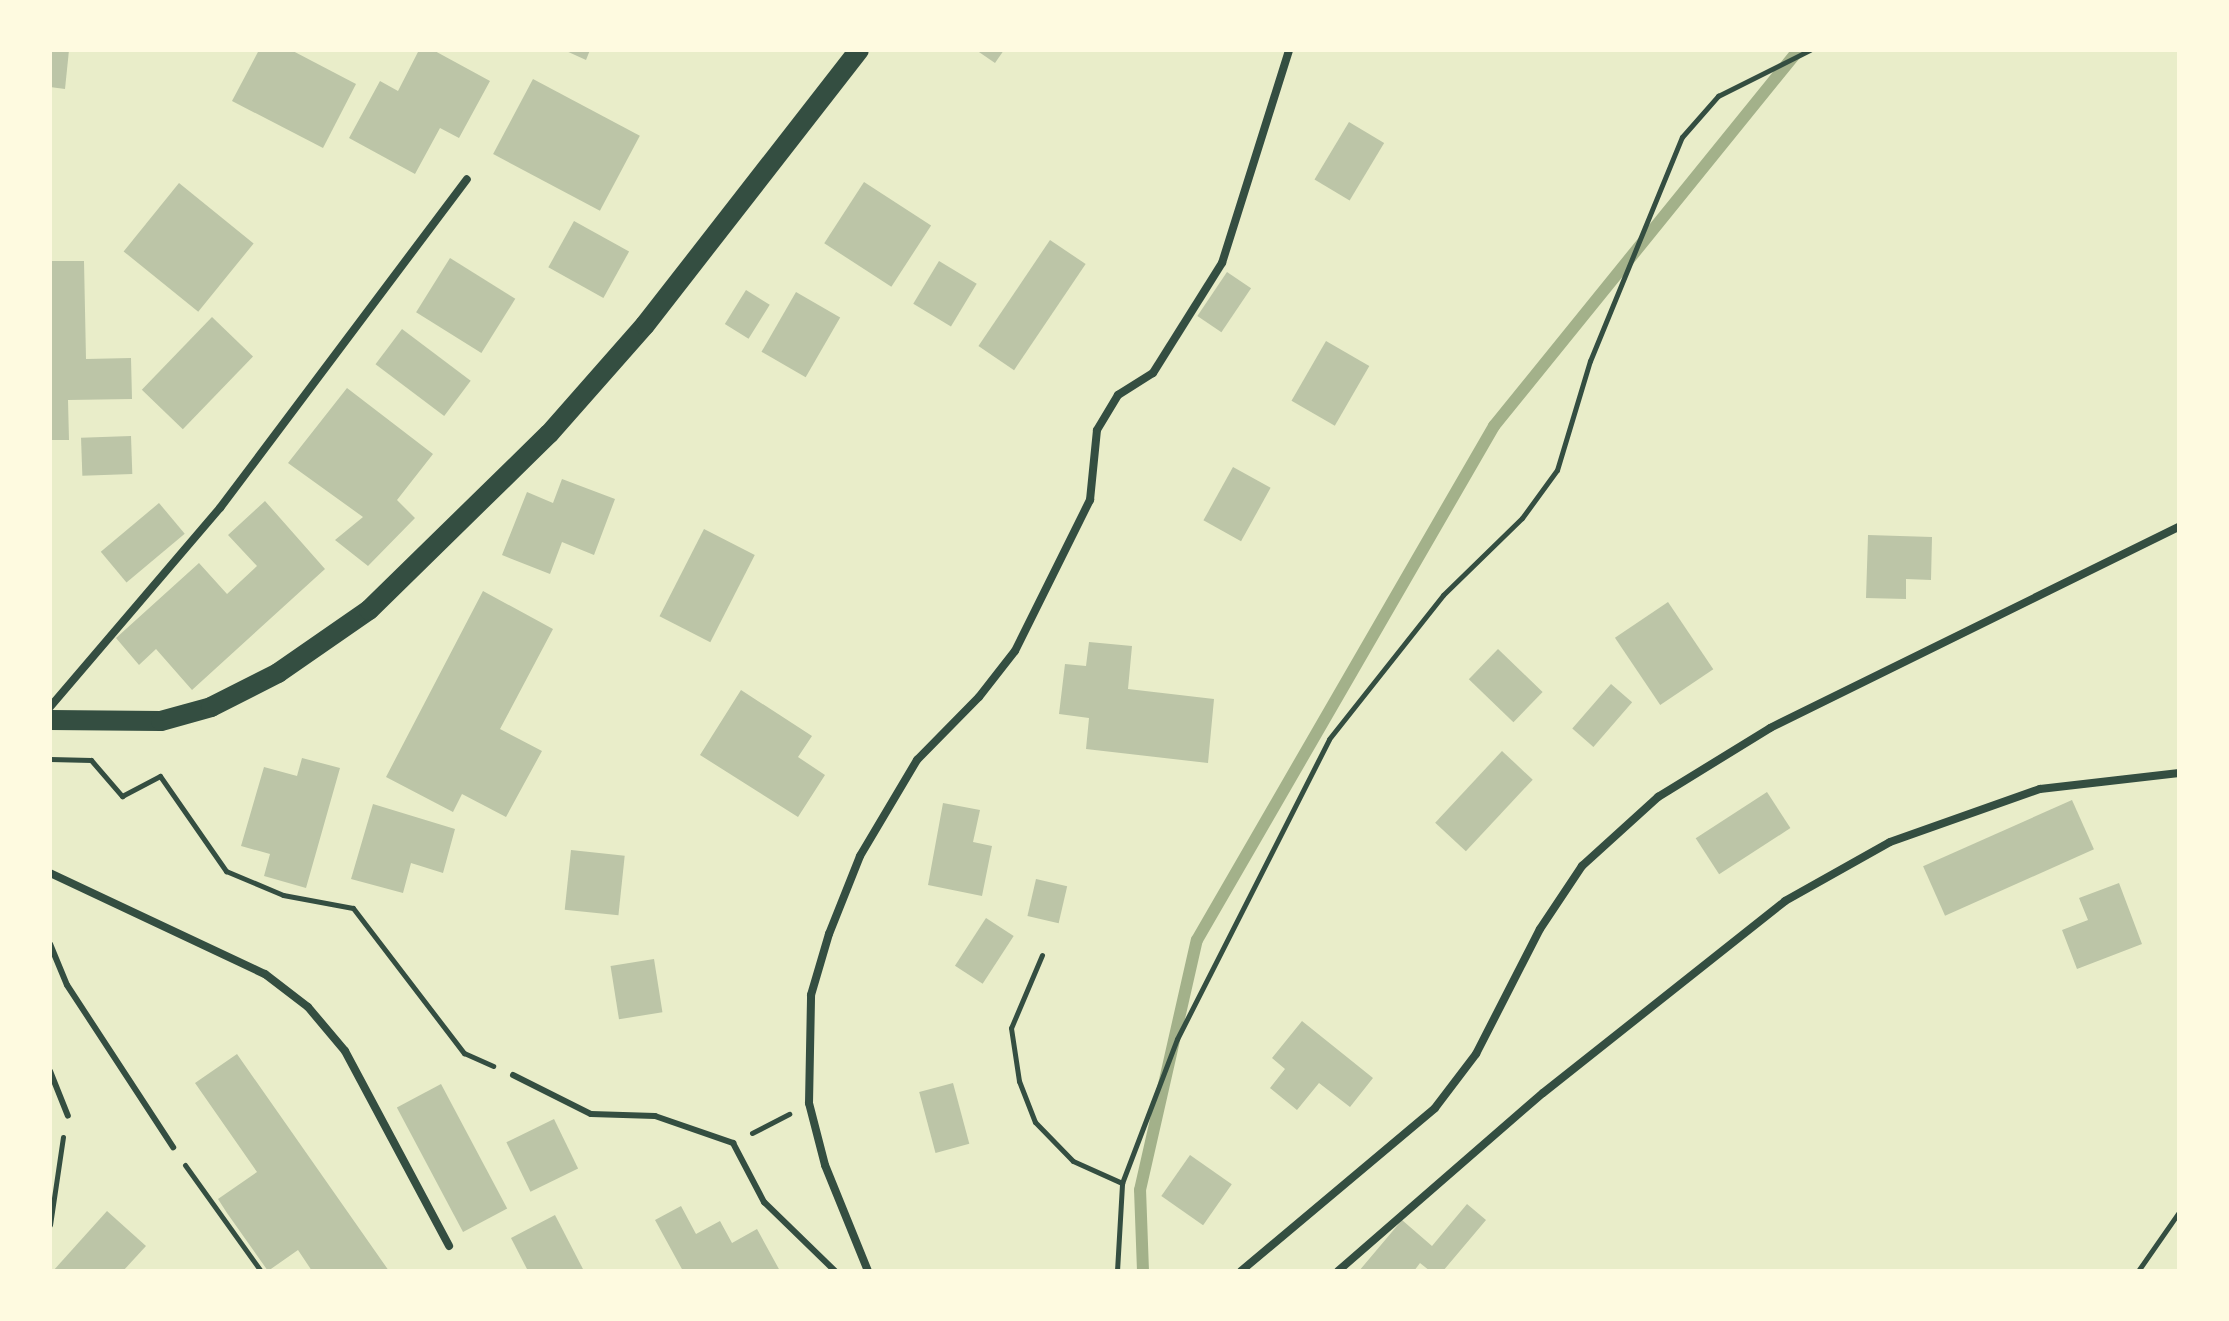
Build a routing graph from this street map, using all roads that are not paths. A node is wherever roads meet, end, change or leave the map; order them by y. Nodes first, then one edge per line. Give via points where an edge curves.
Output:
1 (859, 50) edge
2 (1289, 50) edge
3 (467, 179) dead end
4 (2179, 527) edge
5 (50, 707) edge
6 (50, 720) edge
7 (2179, 773) edge
8 (50, 873) edge
9 (50, 944) edge
10 (50, 1071) edge
11 (513, 1075) road end
12 (68, 1116) road end
13 (173, 1147) road end
14 (449, 1246) dead end
15 (835, 1271) edge
16 (868, 1271) edge
17 (1241, 1271) edge
18 (1338, 1271) edge

1 - 6 main road via 645,325 549,434 369,610 278,673 211,707 161,721
2 - 16 street via 1222,263 1153,373 1118,395 1097,430 1090,500 1015,651 917,760 860,856 811,995 809,1103 825,1165
3 - 5 street via 220,508
4 - 17 street via 1770,728 1658,797 1582,866 1540,929 1476,1054 1435,1108
7 - 18 street via 2040,789 1890,842 1785,901 1543,1093
8 - 14 street via 265,974 308,1007 345,1051
9 - 13 lane via 67,985
10 - 12 lane
11 - 15 lane via 591,1114 655,1116 733,1143 764,1202

